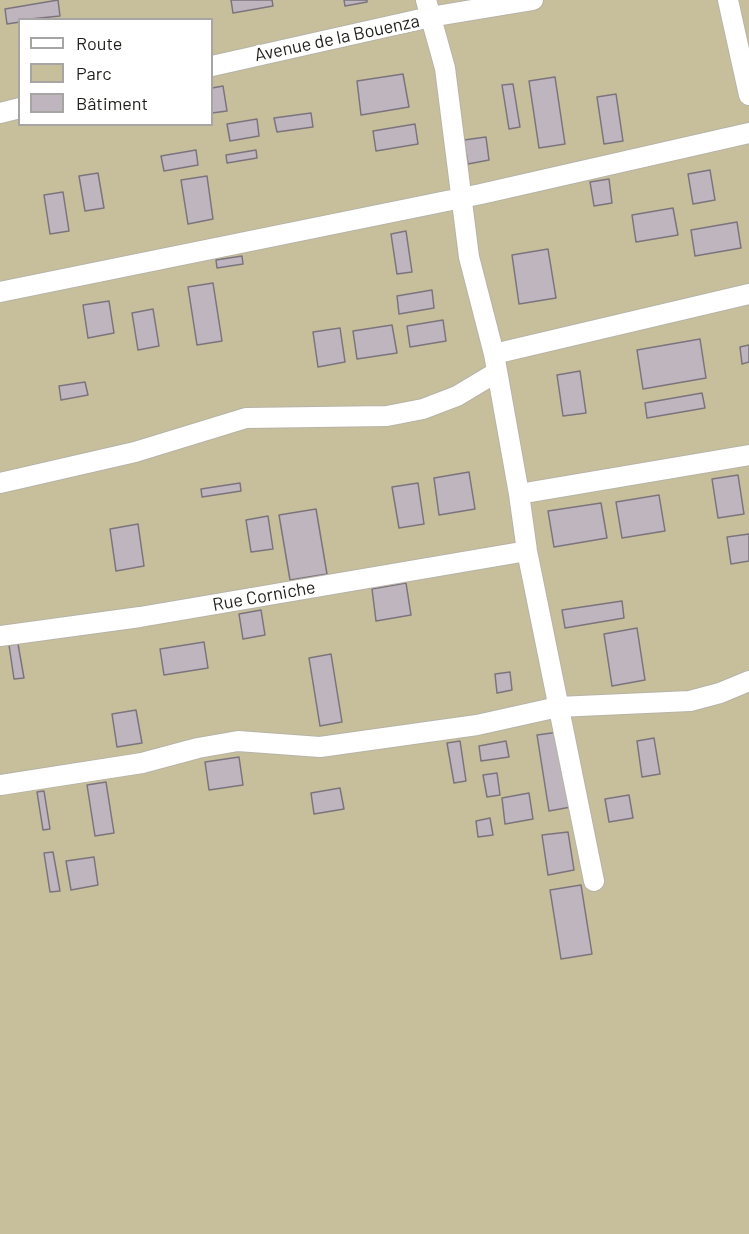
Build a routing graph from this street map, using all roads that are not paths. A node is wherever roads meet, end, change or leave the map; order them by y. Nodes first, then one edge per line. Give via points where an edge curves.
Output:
1 (533, 0) edge
2 (728, 0) edge
3 (428, 9) edge
4 (213, 66) edge
5 (749, 95) edge
6 (18, 108) edge
7 (0, 112) edge
8 (749, 133) edge
9 (460, 197) junction
10 (0, 292) edge
11 (749, 294) edge
12 (496, 363) junction
13 (749, 455) edge
14 (0, 483) edge
15 (519, 494) junction
16 (527, 551) junction
17 (0, 636) edge
18 (749, 681) edge
19 (558, 707) junction
20 (0, 786) edge
21 (594, 881) dead end

1 - 3 street, Avenue de la Bouenza
2 - 5 street
3 - 4 street, Avenue de la Bouenza
3 - 9 street via 445,68
6 - 7 street
8 - 9 street
9 - 10 street
9 - 12 street via 476,290
11 - 12 street
12 - 14 street via 457,396 423,409 387,416 246,418 135,452
12 - 15 street
13 - 15 street
15 - 16 street
16 - 17 street, Rue Corniche via 140,617
16 - 19 street
18 - 19 street via 690,701
19 - 20 street via 477,725 320,747 238,741 142,763
19 - 21 street

